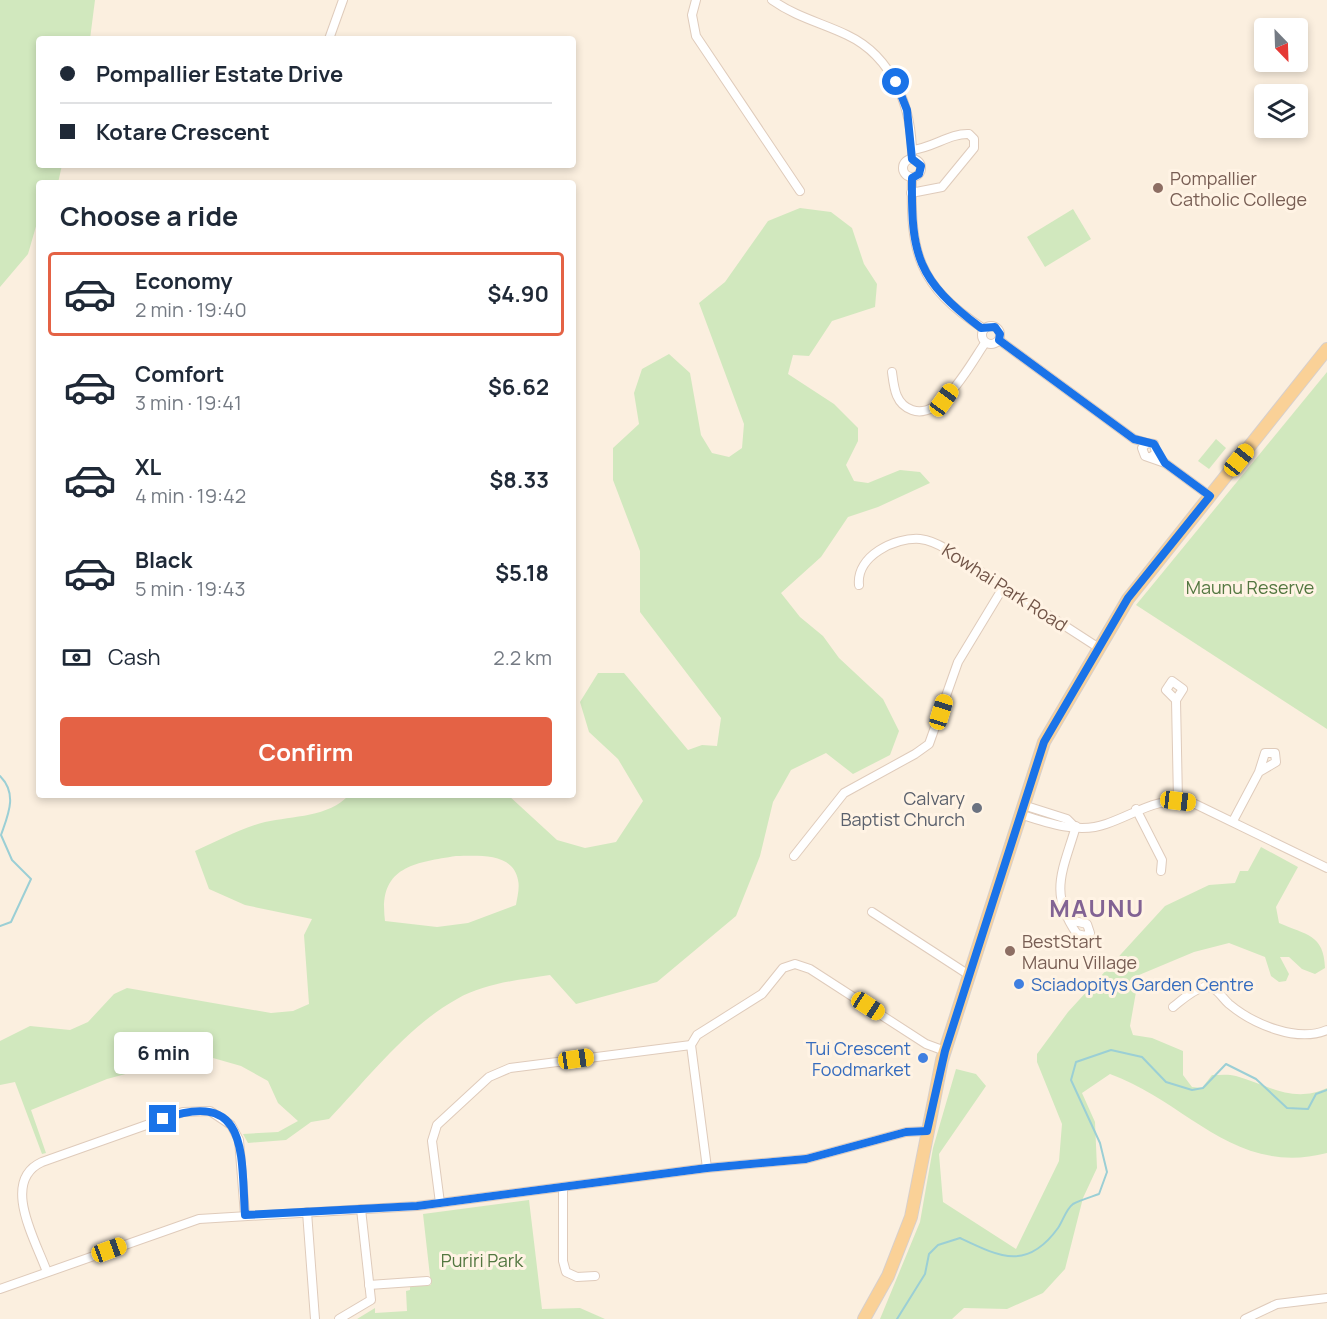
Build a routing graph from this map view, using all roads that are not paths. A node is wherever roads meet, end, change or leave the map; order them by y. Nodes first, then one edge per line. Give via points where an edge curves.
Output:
1 (343, 0) edge
2 (696, 0) edge
3 (772, 0) edge
4 (330, 36) edge
5 (912, 154) junction
6 (800, 191) dead end
7 (911, 193) junction
8 (984, 329) junction
9 (999, 340) junction
10 (985, 343) junction
11 (1327, 349) edge
12 (892, 372) dead end
13 (1144, 446) junction
14 (1154, 454) junction
15 (1210, 496) junction
16 (859, 585) dead end
17 (1004, 586) junction
18 (1099, 648) junction
19 (1176, 700) dead end
20 (1259, 772) dead end
21 (1178, 801) junction
22 (1021, 809) junction
23 (1136, 809) junction
24 (1233, 821) junction
25 (1074, 826) junction
26 (794, 856) dead end
27 (1327, 868) edge
28 (1161, 871) dead end
29 (872, 912) dead end
30 (1070, 920) dead end
31 (969, 975) junction
32 (1173, 1007) dead end
33 (1327, 1030) edge
34 (691, 1045) junction
35 (945, 1051) junction
36 (927, 1131) junction
37 (707, 1168) junction
38 (563, 1187) junction
39 (440, 1203) junction
40 (361, 1209) junction
41 (307, 1212) junction
42 (245, 1215) junction
43 (47, 1272) junction
44 (595, 1276) dead end
45 (427, 1281) dead end
46 (369, 1285) junction
47 (0, 1289) edge
48 (1327, 1299) edge
49 (315, 1319) edge
50 (339, 1319) edge
51 (864, 1319) edge
52 (1245, 1319) edge

1 - 4 street
2 - 6 street via 692,15 696,36
3 - 5 street via 802,18 848,35 874,53 896,82 904,102
5 - 7 street via 921,169 912,178
5 - 7 street via 960,134 969,134 974,139 974,148 942,187
7 - 8 street via 914,243 928,278 946,301
8 - 9 street via 995,327
8 - 10 street via 981,335
9 - 10 street
9 - 13 street
10 - 12 street via 944,400 932,410 917,412 904,407 896,395
11 - 15 main road
13 - 14 street via 1144,456
13 - 14 street via 1154,444
14 - 15 street
15 - 18 main road via 1146,576
16 - 17 street, Kowhai Park Road via 860,571 881,549 900,541 920,539 938,544
17 - 18 street, Kowhai Park Road
17 - 26 street via 958,662 929,744 836,800
18 - 22 main road via 1044,742
19 - 21 street
20 - 24 street
21 - 23 street
21 - 24 street via 1204,806
22 - 25 street via 1067,819
22 - 31 main road
23 - 25 street via 1105,824
23 - 28 street via 1162,860
24 - 27 street
25 - 30 street via 1059,889 1061,905
29 - 31 street
31 - 35 main road
32 - 33 street via 1204,987 1213,988 1237,1009 1296,1035
34 - 35 street via 698,1035 762,994 783,968 795,964 810,969 926,1044
34 - 37 street
34 - 39 street via 495,1072 442,1118 433,1133
35 - 36 main road
36 - 37 street via 906,1132 806,1159
36 - 51 main road via 916,1198 904,1238
37 - 38 street
38 - 39 street
38 - 44 street via 566,1272
39 - 40 street
40 - 41 street
40 - 46 street
41 - 42 street
41 - 49 street
42 - 43 street via 191,1221
42 - 43 street via 241,1148 236,1133 225,1119 210,1111 183,1112 42,1162 25,1174 22,1201
43 - 47 street
45 - 46 street
46 - 50 street via 369,1304
48 - 52 street via 1277,1304

